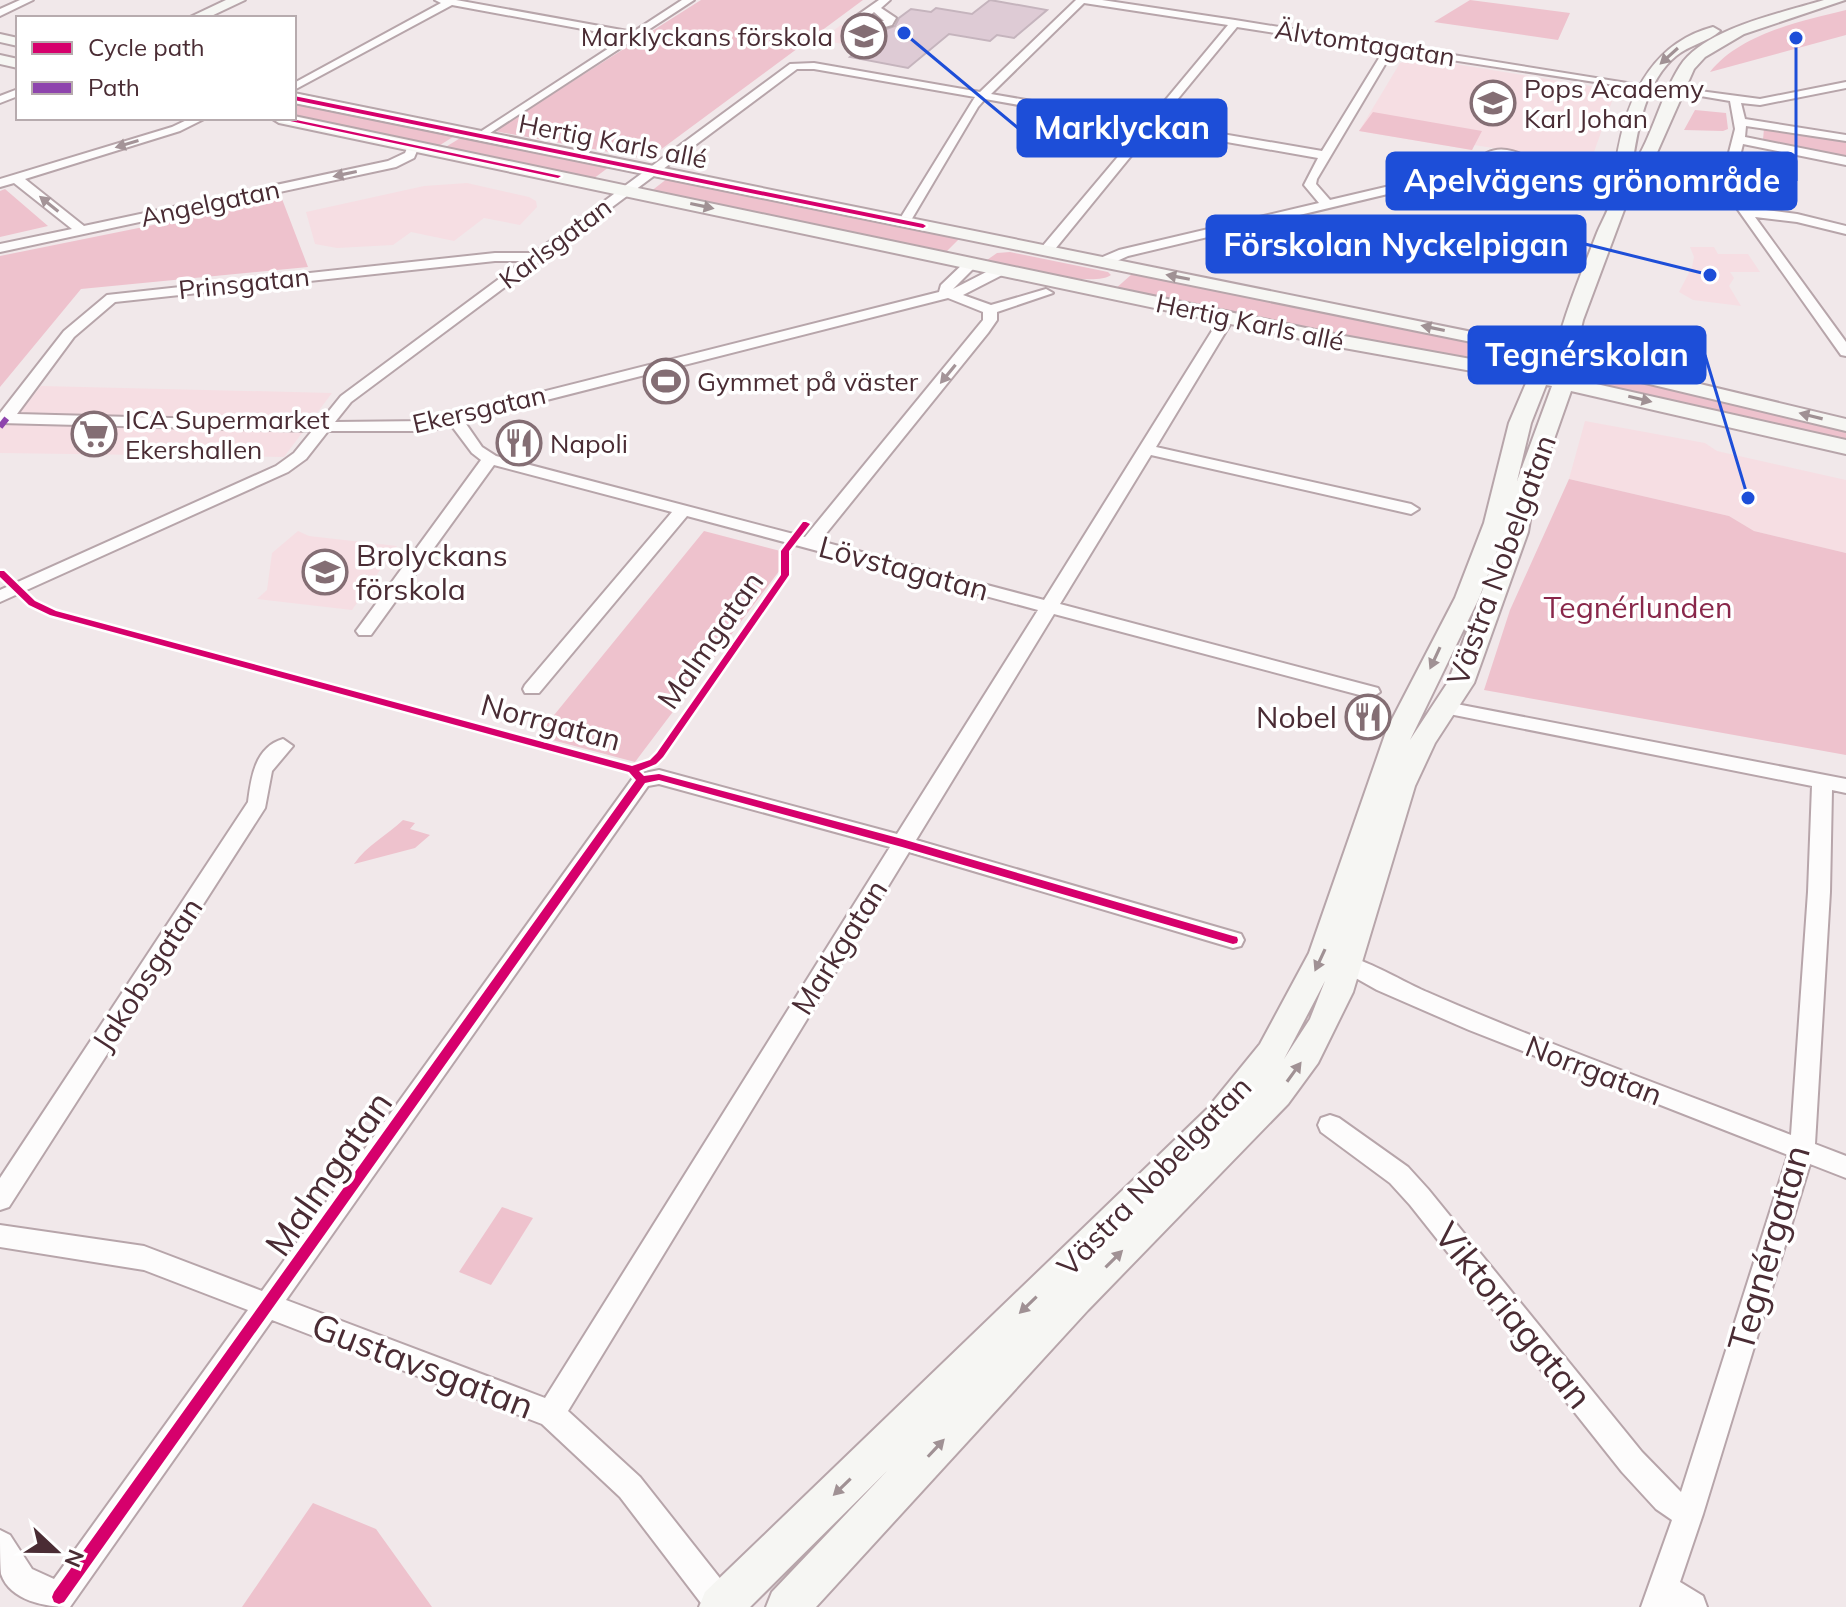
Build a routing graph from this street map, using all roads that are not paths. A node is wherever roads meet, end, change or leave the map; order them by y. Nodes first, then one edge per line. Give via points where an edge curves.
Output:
1 (28, 0) edge
2 (238, 0) edge
3 (689, 0) edge
4 (885, 0) edge
5 (1083, 0) edge
6 (1797, 0) edge
7 (1838, 0) edge
8 (446, 1) edge
9 (874, 8) dead end
10 (0, 13) edge
11 (200, 16) edge
12 (1235, 23) junction
13 (633, 35) junction
14 (1390, 48) junction
15 (1846, 85) edge
16 (296, 86) edge
17 (1647, 87) junction
18 (1677, 91) junction
19 (982, 97) junction
20 (296, 98) edge
21 (1735, 100) junction
22 (196, 120) edge
23 (289, 120) edge
24 (1740, 122) junction
25 (1152, 124) junction
26 (481, 136) junction
27 (1846, 138) edge
28 (1738, 139) junction
29 (413, 146) junction
30 (1323, 155) junction
31 (1846, 161) edge
32 (1480, 168) dead end
33 (652, 171) junction
34 (16, 178) junction
35 (0, 183) edge
36 (625, 190) junction
37 (1621, 194) junction
38 (1328, 205) junction
39 (1748, 212) junction
40 (904, 222) junction
41 (1846, 230) edge
42 (79, 232) junction
43 (1020, 245) junction
44 (1155, 247) junction
45 (0, 248) edge
46 (1046, 251) junction
47 (536, 257) junction
48 (1103, 262) junction
49 (971, 264) junction
50 (1127, 266) junction
51 (1001, 270) junction
52 (1102, 291) junction
53 (946, 293) junction
54 (1046, 293) dead end
55 (990, 310) junction
56 (1227, 318) junction
57 (1826, 323) junction
58 (1846, 327) edge
59 (1846, 352) edge
60 (1556, 372) junction
61 (4, 418) edge
62 (454, 418) junction
63 (1846, 425) edge
64 (321, 427) junction
65 (1846, 447) edge
66 (1145, 449) junction
67 (490, 459) junction
68 (684, 509) junction
69 (1411, 509) dead end
70 (809, 543) junction
71 (0, 597) edge
72 (1049, 606) junction
73 (365, 631) dead end
74 (532, 689) dead end
75 (1371, 692) dead end
76 (1446, 708) junction
77 (283, 746) dead end
78 (642, 780) joint
79 (1834, 783) edge
80 (902, 843) junction
81 (1233, 940) dead end
82 (1346, 962) junction
83 (1330, 1125) dead end
84 (1802, 1150) junction
85 (1846, 1167) edge
86 (0, 1199) edge
87 (0, 1236) edge
88 (269, 1305) junction
89 (551, 1414) junction
90 (1689, 1514) junction
91 (0, 1545) edge
92 (1659, 1598) edge
93 (60, 1602) edge
94 (721, 1607) edge
95 (787, 1607) edge
96 (1692, 1607) edge

1 - 10 street
2 - 11 main road
3 - 13 street
4 - 9 street
5 - 12 street, Älvtomtagatan
5 - 19 street
6 -> 17 main road, Västra Nobelgatan via 1684,44 1665,58
7 - 18 main road, Västra Nobelgatan via 1717,41 1687,67
8 - 13 street
8 - 16 street
12 - 14 street, Älvtomtagatan
12 - 25 street
13 - 26 street
14 - 17 street, Älvtomtagatan
14 - 30 street
15 - 21 street via 1760,102
17 - 18 main road
17 - 37 main road, Västra Nobelgatan via 1622,167
18 - 21 street
18 - 37 main road, Västra Nobelgatan via 1640,170
19 - 25 street
19 - 33 street, Karlsgatan via 794,66
19 - 40 street
20 - 26 main road, Hertig Karls allé
21 - 24 street
22 -> 34 street
23 - 29 main road, Hertig Karls allé
24 - 27 street
24 - 28 street
25 - 30 street
25 - 46 street
26 - 33 main road, Hertig Karls allé
28 - 31 street
28 - 39 street via 1730,190
29 - 36 main road, Hertig Karls allé
29 -> 42 street, Angelgatan via 410,155 392,164
30 - 38 street via 1310,185
32 - 38 street
33 - 36 street, Karlsgatan
33 - 40 main road, Hertig Karls allé
34 - 35 street
42 -> 34 street
36 - 47 street, Karlsgatan
36 -> 49 main road, Hertig Karls allé
37 - 60 main road, Västra Nobelgatan
38 - 44 street
39 - 41 street
39 - 57 street
40 - 43 main road, Hertig Karls allé
42 - 45 street, Angelgatan
43 - 46 main road, Hertig Karls allé
43 - 49 main road via 994,248
44 - 48 street
44 - 50 street
46 - 48 main road, Hertig Karls allé
47 - 61 street, Prinsgatan via 112,298 93,308
47 - 64 street, Karlsgatan via 346,399
48 - 50 main road, Hertig Karls allé
49 - 51 main road, Hertig Karls allé
49 - 53 street
50 - 52 main road
60 -> 50 main road, Hertig Karls allé via 1496,341
51 - 52 main road, Hertig Karls allé
51 - 53 street, Ekersgatan
52 - 56 main road, Hertig Karls allé
53 - 55 street
53 - 62 street, Ekersgatan
54 - 55 street
55 -> 70 street via 983,330
56 - 60 main road, Hertig Karls allé via 1344,342
56 - 66 street, Markgatan
57 - 58 street
57 - 59 street
63 -> 60 main road, Hertig Karls allé
60 -> 65 main road, Hertig Karls allé
60 - 76 main road, Västra Nobelgatan via 1511,545 1461,683
60 -> 94 main road, Västra Nobelgatan via 1512,449 1496,523 1467,598 1400,729 1324,953 1271,1053 1219,1119
61 - 64 street, Ekersgatan
62 - 64 street, Ekersgatan via 427,426
62 - 67 street
64 - 71 street, Karlsgatan via 300,456 282,469
66 - 69 street
66 - 72 street, Markgatan
67 - 68 street, Lövstagatan
67 - 73 street
68 - 70 street, Lövstagatan
68 - 74 street
70 - 72 street, Lövstagatan
72 - 75 street, Lövstagatan
72 - 80 street, Markgatan
76 - 79 street
76 - 82 main road, Västra Nobelgatan via 1401,786
77 - 86 street, Jakobsgatan via 262,769 258,803
78 - 80 street, Norrgatan via 659,777
78 - 88 street, Malmgatan
79 - 84 street, Tegnérgatan via 1820,880
80 - 81 street, Norrgatan
80 - 89 street, Markgatan
82 - 84 street, Norrgatan via 1424,1002
95 -> 82 main road, Västra Nobelgatan via 1075,1298 1276,1094 1325,1022
83 - 90 street, Viktoriagatan via 1399,1175 1632,1462 1666,1499
84 - 85 street, Norrgatan
84 - 90 street, Tegnérgatan
87 - 88 street, Gustavsgatan via 144,1258
88 - 89 street, Gustavsgatan
88 - 93 street, Malmgatan
89 - 94 street, Gustavsgatan via 630,1487
90 - 92 street, Tegnérgatan
91 - 93 street via 21,1580
92 - 96 street

